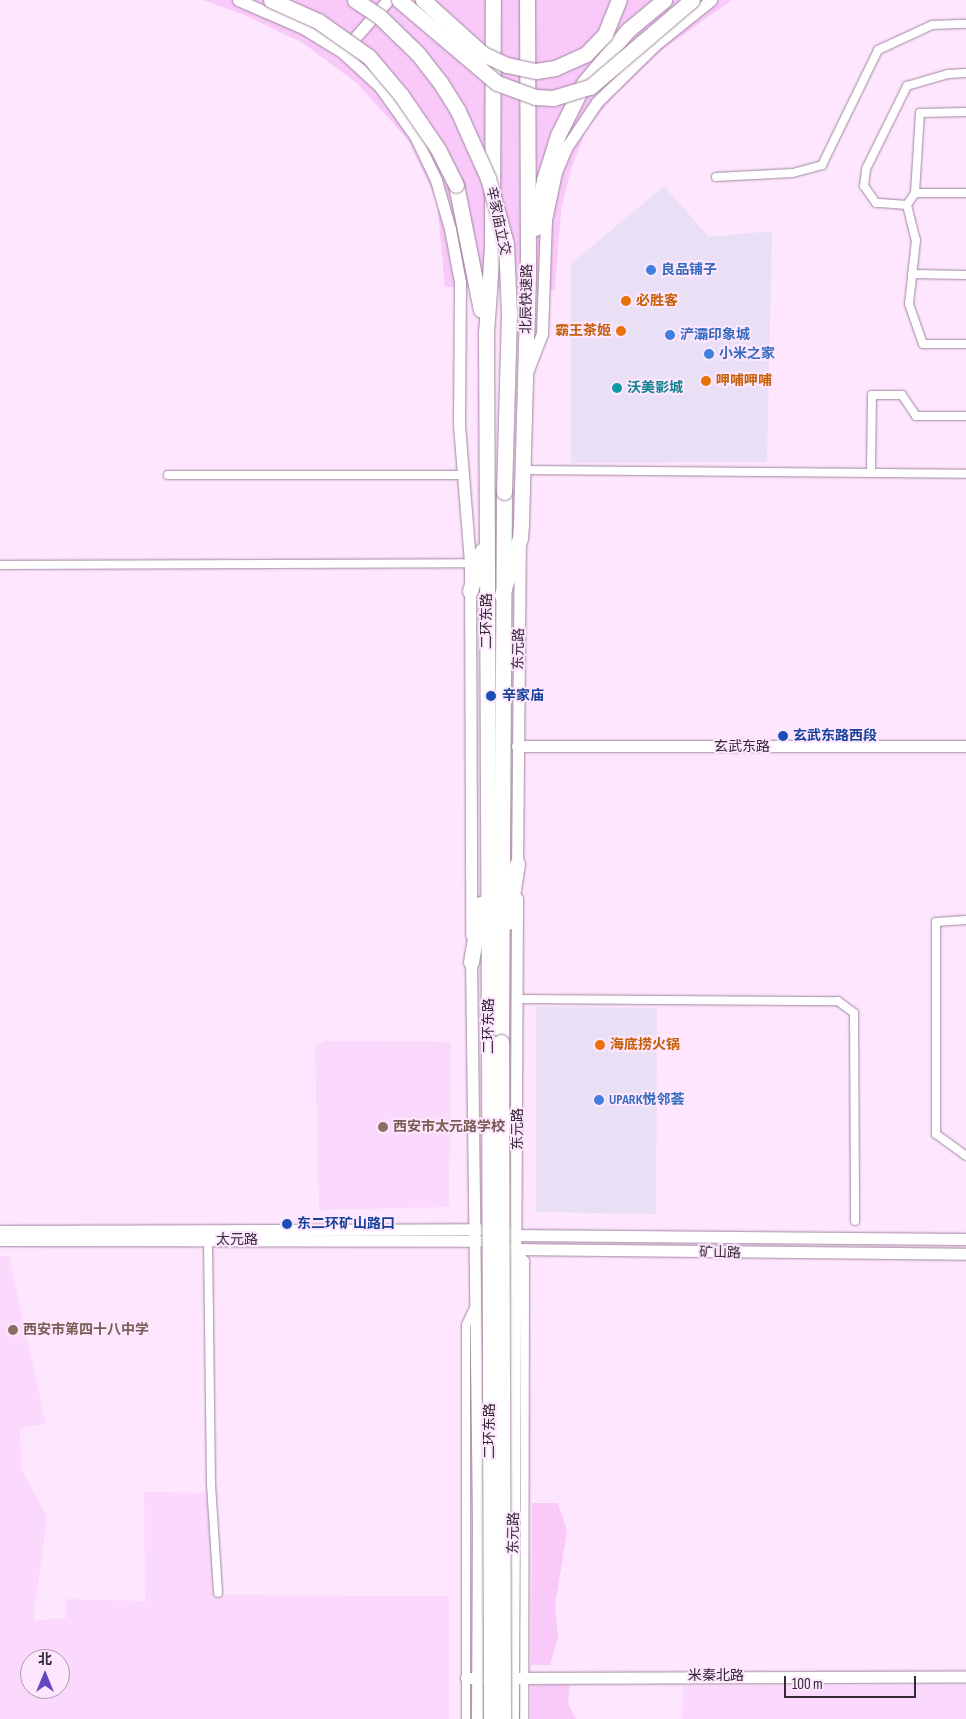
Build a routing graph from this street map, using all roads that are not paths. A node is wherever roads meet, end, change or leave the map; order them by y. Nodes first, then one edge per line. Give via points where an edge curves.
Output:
1 (238, 0) edge
2 (271, 0) edge
3 (354, 0) edge
4 (388, 0) edge
5 (399, 0) edge
6 (423, 0) edge
7 (481, 0) edge
8 (493, 0) edge
9 (527, 0) edge
10 (619, 0) edge
11 (664, 0) edge
12 (692, 0) edge
13 (711, 0) edge
14 (966, 24) edge
15 (342, 52) junction
16 (492, 54) junction
17 (966, 73) edge
18 (966, 112) edge
19 (716, 177) dead end
20 (915, 193) junction
21 (966, 193) edge
22 (907, 205) junction
23 (528, 272) junction
24 (912, 274) junction
25 (966, 275) edge
26 (486, 334) junction
27 (966, 344) edge
28 (525, 376) junction
29 (966, 416) edge
30 (523, 470) junction
31 (871, 474) junction
32 (966, 474) edge
33 (168, 475) dead end
34 (462, 476) junction
35 (486, 535) junction
36 (520, 538) junction
37 (470, 563) junction
38 (0, 565) edge
39 (470, 591) junction
40 (502, 595) junction
41 (517, 746) junction
42 (966, 746) edge
43 (488, 860) junction
44 (517, 864) junction
45 (966, 920) edge
46 (471, 962) junction
47 (501, 965) junction
48 (517, 999) junction
49 (495, 1042) junction
50 (966, 1156) edge
51 (855, 1221) dead end
52 (474, 1227) junction
53 (0, 1231) edge
54 (518, 1237) junction
55 (966, 1238) edge
56 (0, 1240) edge
57 (208, 1240) junction
58 (474, 1240) junction
59 (517, 1250) junction
60 (966, 1254) edge
61 (218, 1593) dead end
62 (966, 1676) edge
63 (518, 1677) junction
64 (471, 1678) junction
65 (466, 1719) edge
66 (476, 1719) edge
67 (490, 1719) edge
68 (503, 1719) edge
69 (513, 1719) edge
70 (524, 1719) edge

1 - 15 main road via 303,28
2 - 26 highway, bridge via 318,21 369,57 401,95 438,149 456,185
3 - 40 highway, 辛家庙立交, bridge via 380,17 418,54 440,82 458,111 488,178 506,244 509,313
4 - 15 main road
5 - 12 highway, bridge via 497,83 534,98 553,98 590,87
6 - 10 highway, bridge via 483,54 507,65 536,71 556,68 586,54 606,34
7 - 16 highway
8 - 16 highway
9 - 23 highway, 北辰快速路
11 - 23 highway via 628,30 584,83 558,135 544,180
13 - 28 main road via 655,45 602,97 566,148 556,172 546,220 542,334
14 - 19 street via 932,25 878,50 822,165 793,173
15 - 34 main road via 380,87 415,136 436,180 450,229 460,282
16 - 26 highway via 492,247
17 - 22 street via 948,74 907,86 866,169 864,186 876,203
18 - 20 street via 920,113
20 - 21 street
20 - 22 street
22 - 24 street via 916,240
23 - 28 highway, 北辰快速路
24 - 25 street
24 - 27 street via 909,304 923,344
26 - 35 highway, 二环东路
28 - 30 highway, 北辰快速路
29 - 31 street via 916,416 902,395 872,394
30 - 31 street
30 - 36 highway, 北辰快速路
31 - 32 street
33 - 34 street
34 - 37 main road
35 - 39 highway
35 - 43 highway, 二环东路
36 - 40 highway, 北辰快速路
36 - 41 main road, 东元路
37 - 38 street
37 - 39 main road
39 - 46 main road
40 - 47 highway, 辛家庙立交
41 - 42 main road, 玄武东路
41 - 44 main road, 东元路
43 - 46 highway
43 - 49 highway, 二环东路
44 - 47 highway
44 - 48 main road, 东元路
45 - 50 street via 936,922 936,1134
46 - 52 main road
47 - 49 highway
48 - 51 street via 838,1001 854,1012
48 - 54 main road, 东元路
49 - 67 highway, 二环东路, bridge
49 - 68 highway, 二环东路, bridge
52 - 53 main road, 太元路
52 - 54 main road, 矿山路
52 - 58 main road
54 - 55 main road, 矿山路
54 - 59 main road, 东元路
56 - 57 main road, 太元路
57 - 58 main road, 太元路
57 - 61 street via 211,1484
58 - 59 main road, 矿山路
58 - 64 main road
59 - 60 main road, 矿山路
59 - 63 main road, 东元路
62 - 63 main road, 米秦北路
63 - 64 main road, 米秦北路
63 - 69 main road, 东元路
63 - 70 street
64 - 65 street
64 - 66 main road

